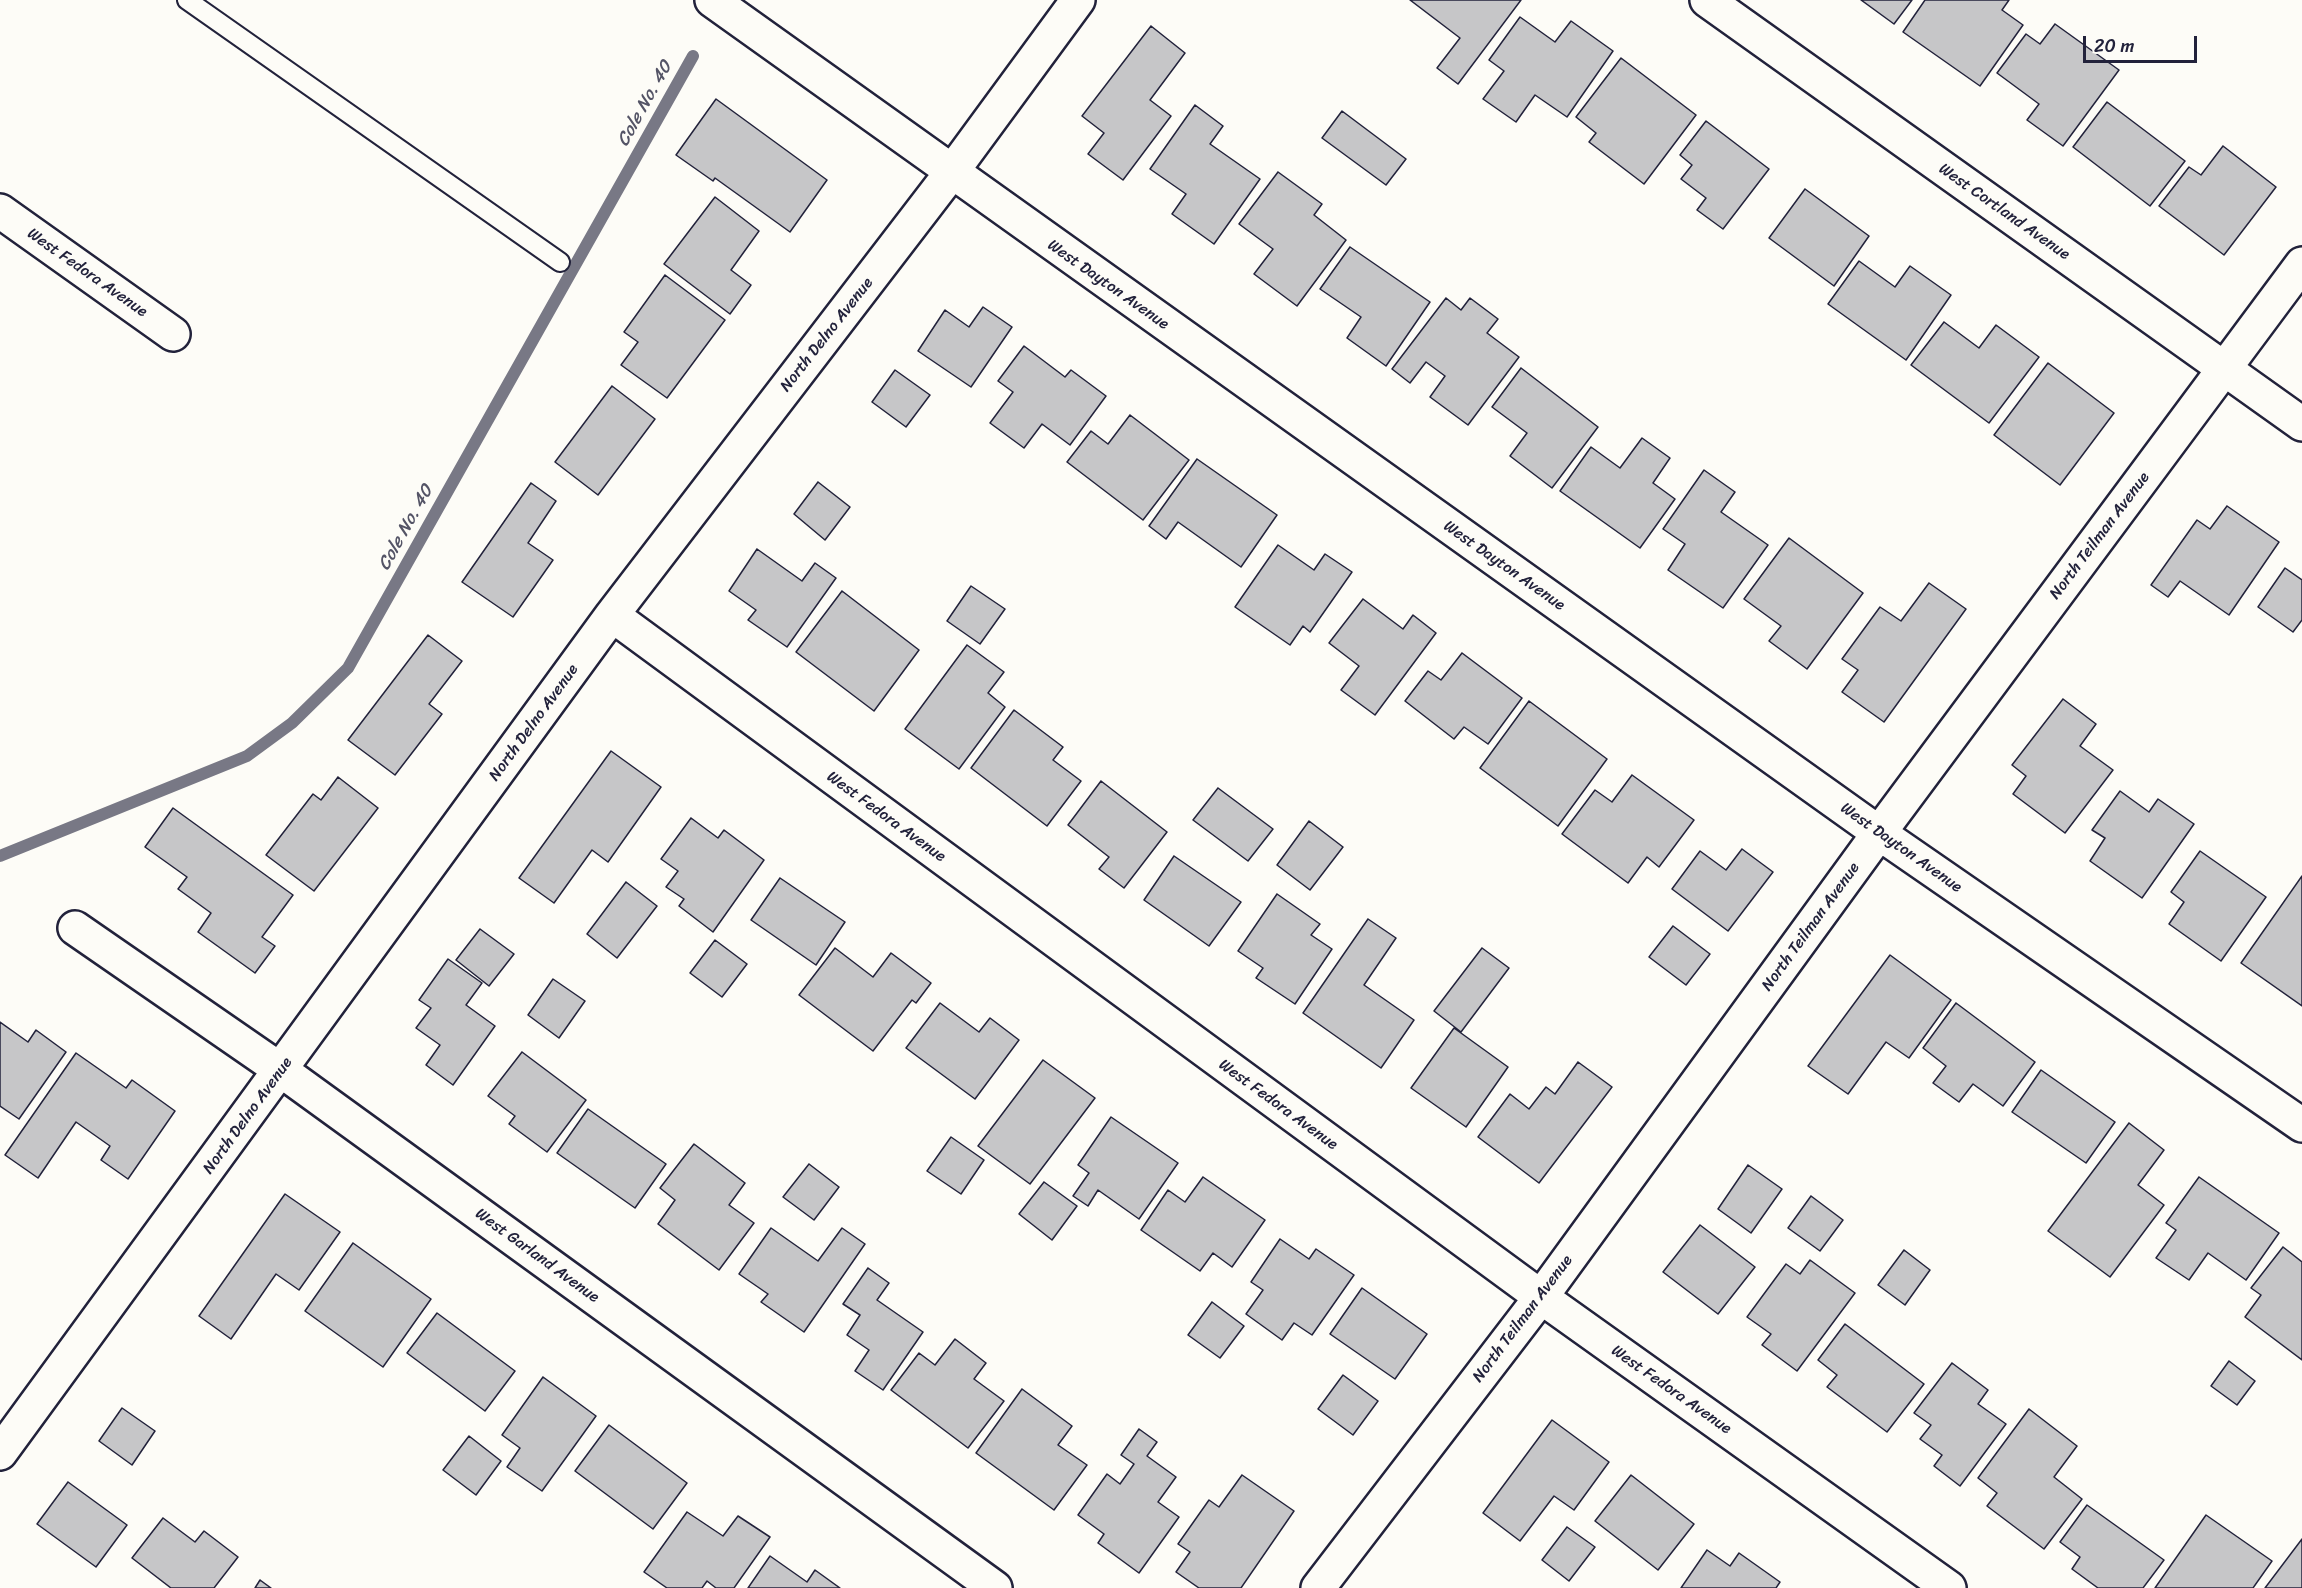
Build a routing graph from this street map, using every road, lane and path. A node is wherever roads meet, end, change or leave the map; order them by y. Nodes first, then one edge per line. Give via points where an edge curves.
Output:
1 (188, 0) edge
2 (712, 0) edge
3 (1078, 0) edge
4 (1707, 0) edge
5 (951, 173) junction
6 (0, 211) edge
7 (560, 262) dead end
8 (2302, 264) edge
9 (173, 334) dead end
10 (2225, 369) junction
11 (2302, 424) edge
12 (612, 615) junction
13 (1879, 833) junction
14 (75, 928) dead end
15 (282, 1071) junction
16 (2302, 1125) edge
17 (1541, 1297) junction
18 (0, 1453) edge
19 (995, 1588) edge
20 (1318, 1588) edge
21 (1949, 1588) edge

1 - 7 lane
2 - 5 street, West Dayton Avenue
3 - 5 street, North Delno Avenue
4 - 10 street, West Cortland Avenue
5 - 12 street, North Delno Avenue
5 - 13 street, West Dayton Avenue
6 - 9 street, West Fedora Avenue
8 - 10 street, North Teilman Avenue
10 - 11 street, West Cortland Avenue
10 - 13 street, North Teilman Avenue
12 - 15 street, North Delno Avenue
12 - 17 street, West Fedora Avenue
13 - 16 street, West Dayton Avenue
13 - 17 street, North Teilman Avenue
14 - 15 street, West Garland Avenue
15 - 18 street, North Delno Avenue
15 - 19 street, West Garland Avenue
17 - 20 street, North Teilman Avenue
17 - 21 street, West Fedora Avenue

